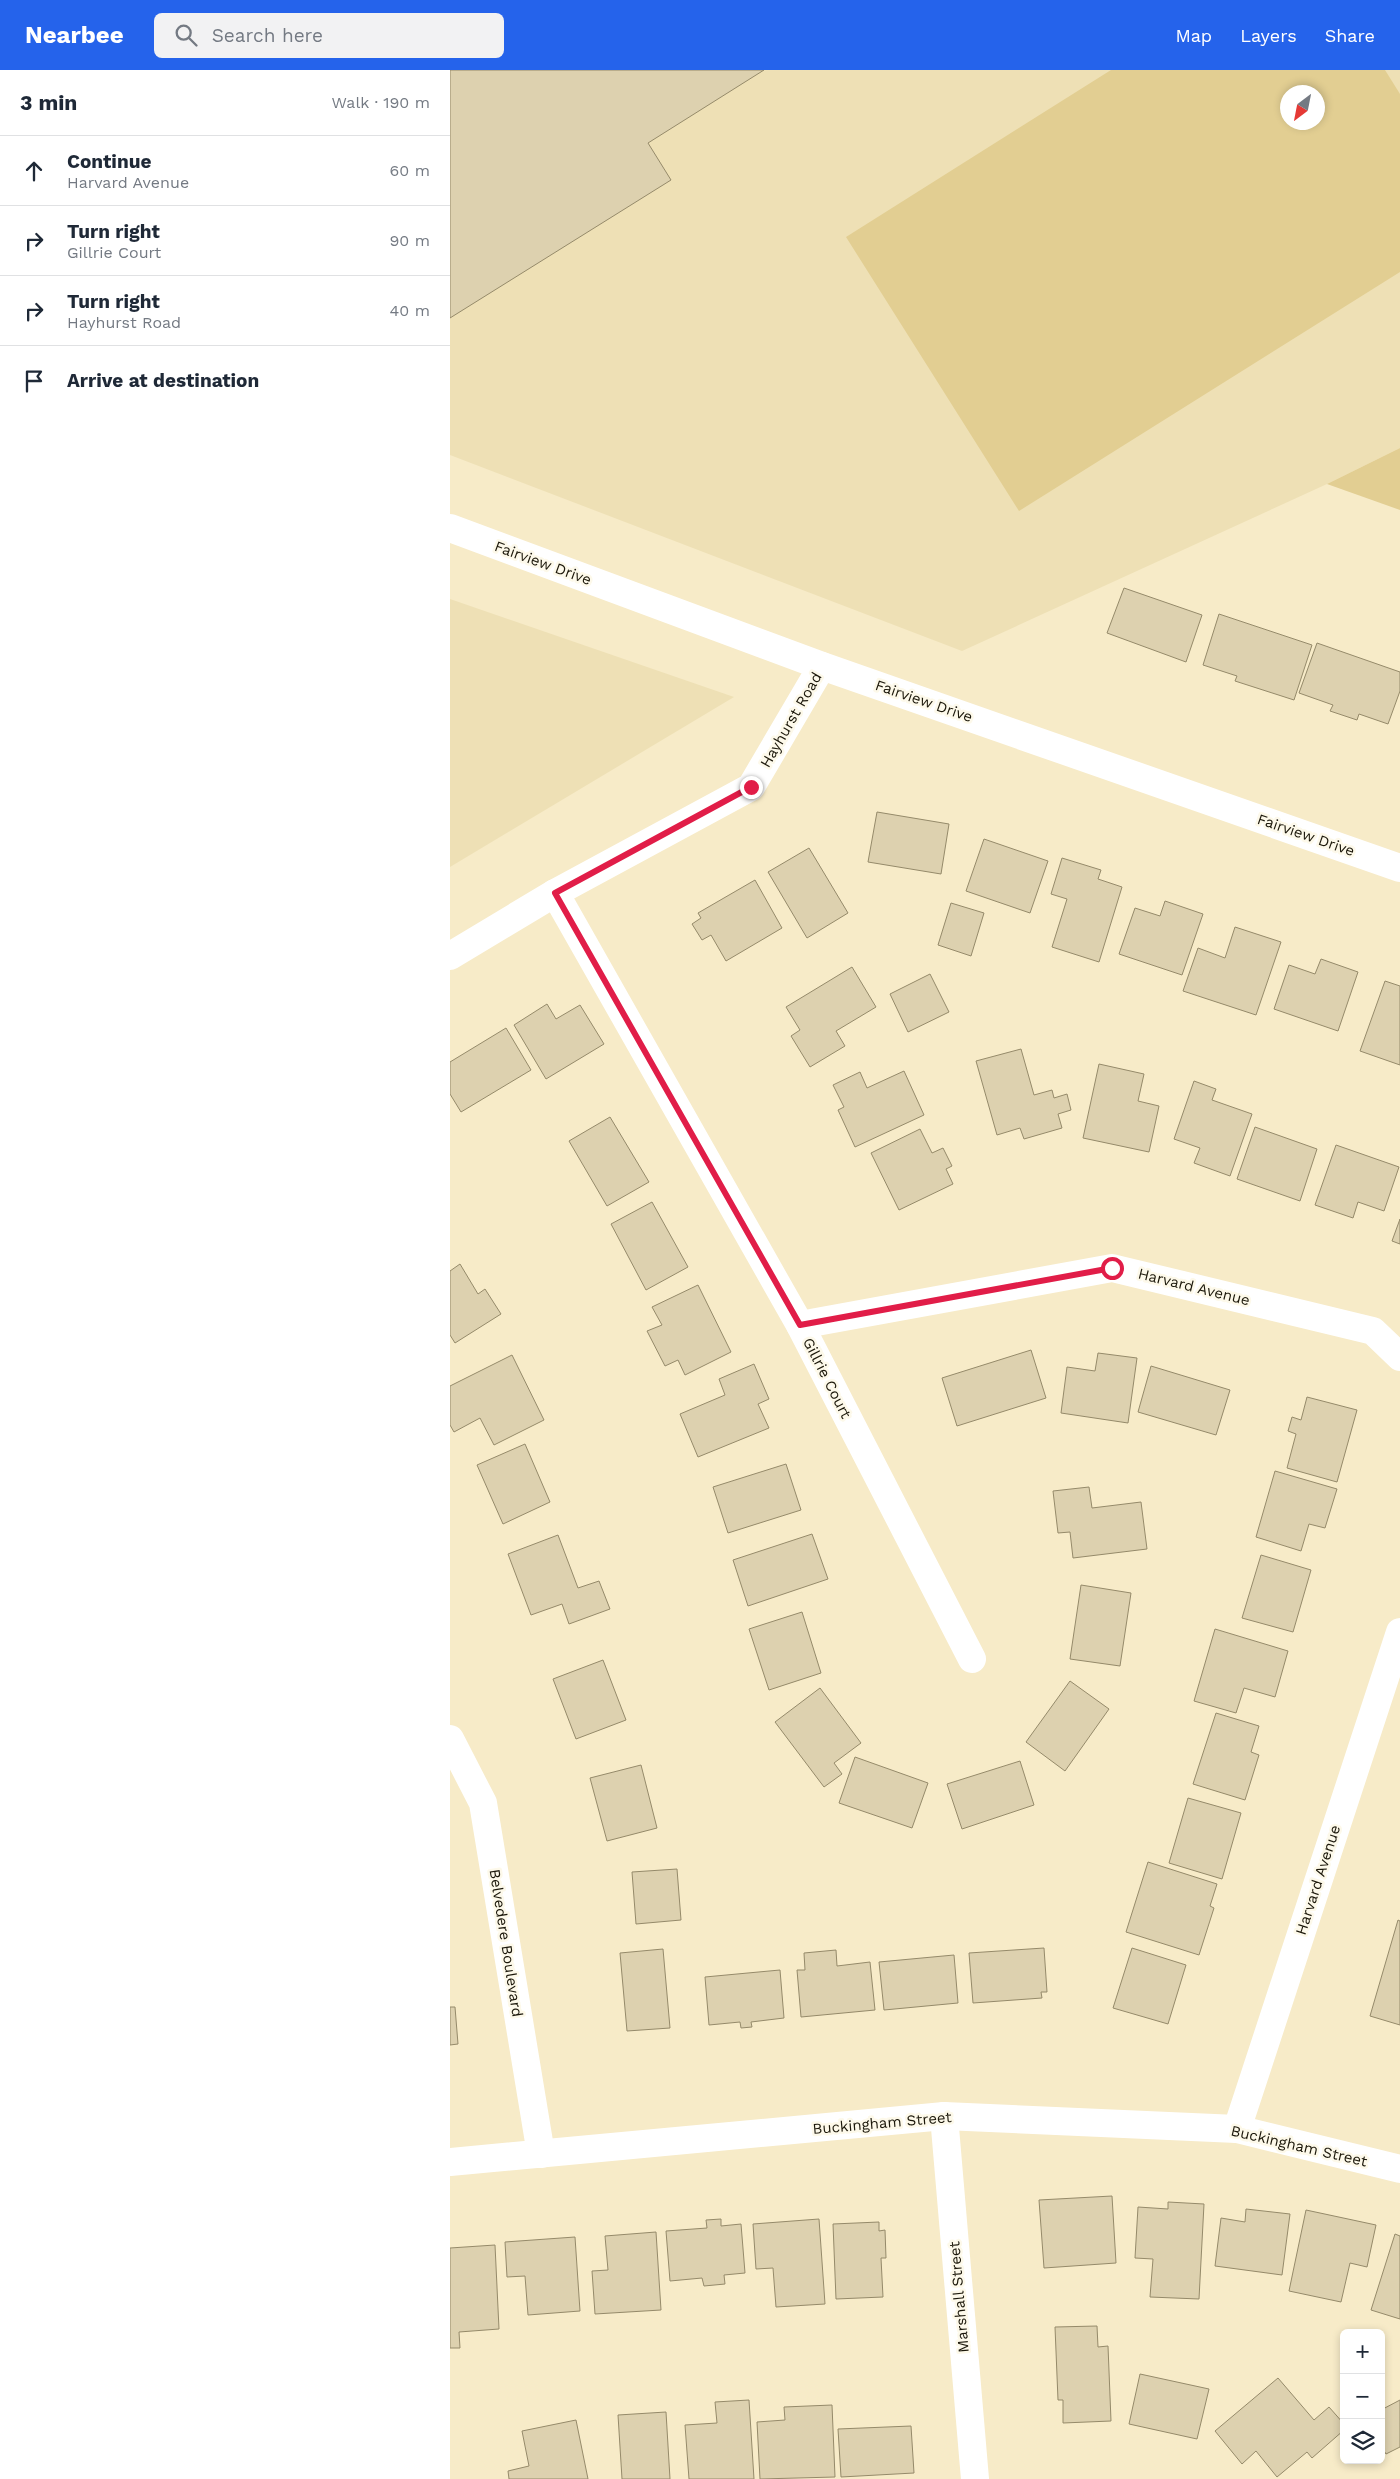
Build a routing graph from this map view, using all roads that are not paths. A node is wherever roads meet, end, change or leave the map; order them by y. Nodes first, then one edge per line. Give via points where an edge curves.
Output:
1 (450, 528) edge
2 (822, 666) junction
3 (1400, 868) edge
4 (555, 893) junction
5 (450, 956) edge
6 (800, 1325) junction
7 (1400, 1357) edge
8 (1400, 1632) edge
9 (972, 1659) dead end
10 (450, 1739) edge
11 (944, 2116) junction
12 (1237, 2129) junction
13 (541, 2154) junction
14 (450, 2162) edge
15 (1400, 2169) edge
16 (975, 2479) edge

1 - 2 street, Fairview Drive
2 - 3 street, Fairview Drive
2 - 4 street, Hayhurst Road via 751,787
4 - 5 street, Hayhurst Road
4 - 6 street, Gillrie Court
6 - 7 street, Harvard Avenue via 1112,1268 1373,1331
6 - 9 street, Gillrie Court
8 - 12 street, Harvard Avenue
10 - 13 street, Belvedere Boulevard via 482,1803
11 - 12 street, Buckingham Street
11 - 13 street, Buckingham Street
11 - 16 street, Marshall Street
12 - 15 street, Buckingham Street
13 - 14 street, Buckingham Street

